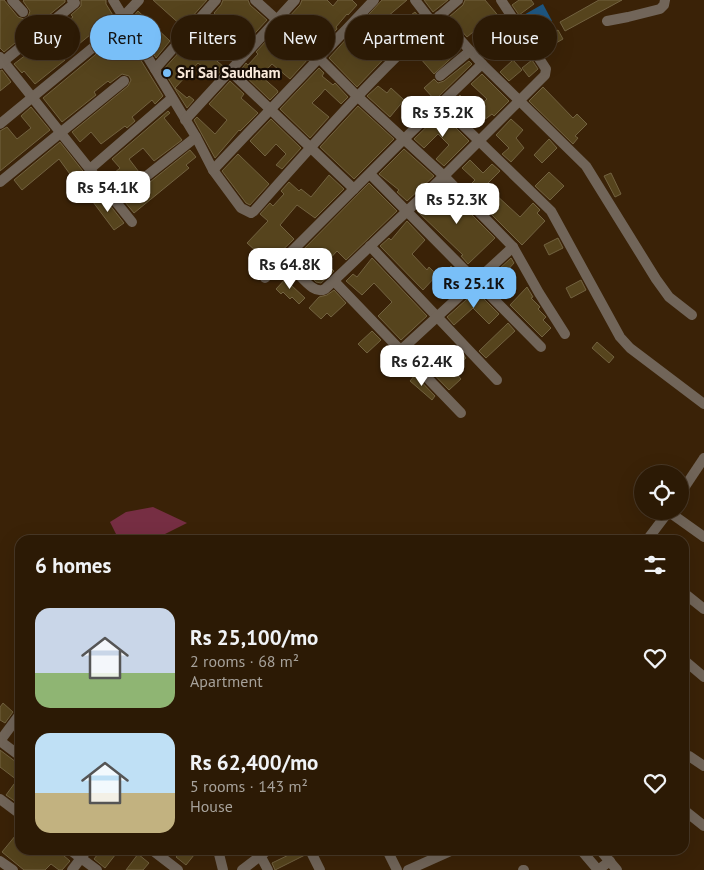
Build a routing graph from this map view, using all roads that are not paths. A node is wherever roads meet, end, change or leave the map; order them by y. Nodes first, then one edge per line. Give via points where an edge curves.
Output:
1 (12, 0) edge
2 (72, 0) edge
3 (113, 0) edge
4 (139, 0) edge
5 (216, 0) edge
6 (255, 0) edge
7 (295, 0) edge
8 (415, 0) edge
9 (458, 0) edge
10 (501, 0) edge
11 (665, 0) edge
12 (370, 1) edge
13 (23, 12) dead end
14 (122, 15) edge
15 (125, 15) edge
16 (273, 15) edge
17 (282, 15) edge
18 (431, 15) edge
19 (440, 15) edge
20 (607, 21) dead end
21 (265, 33) edge
22 (335, 40) edge
23 (463, 45) edge
24 (90, 50) edge
25 (470, 51) junction
26 (1, 60) edge
27 (149, 60) edge
28 (317, 60) edge
29 (321, 60) edge
30 (393, 60) edge
31 (482, 64) junction
32 (155, 69) junction
33 (230, 71) junction
34 (440, 76) dead end
35 (124, 81) dead end
36 (357, 96) junction
37 (32, 97) junction
38 (172, 98) junction
39 (520, 101) junction
40 (441, 104) junction
41 (270, 109) junction
42 (185, 120) junction
43 (0, 124) edge
44 (60, 132) junction
45 (196, 137) junction
46 (404, 138) junction
47 (479, 141) junction
48 (311, 148) junction
49 (90, 169) junction
50 (213, 170) junction
51 (370, 174) junction
52 (444, 176) junction
53 (1, 179) edge
54 (354, 189) junction
55 (115, 200) junction
56 (407, 211) junction
57 (132, 222) dead end
58 (370, 246) junction
59 (513, 247) junction
60 (295, 271) dead end
61 (265, 278) dead end
62 (334, 281) junction
63 (476, 281) junction
64 (692, 315) dead end
65 (437, 317) junction
66 (565, 334) dead end
67 (541, 347) dead end
68 (401, 350) junction
69 (497, 380) dead end
70 (704, 404) edge
71 (461, 413) dead end
72 (704, 458) edge
73 (689, 480) edge
74 (662, 520) edge
75 (681, 520) edge
76 (651, 535) edge
77 (704, 537) edge
78 (689, 597) edge
79 (704, 608) edge
80 (689, 665) edge
81 (704, 677) edge
82 (15, 721) edge
83 (0, 741) edge
84 (15, 752) edge
85 (689, 756) edge
86 (704, 766) edge
87 (0, 799) edge
88 (15, 810) edge
89 (689, 814) edge
90 (704, 826) edge
91 (83, 855) edge
92 (85, 855) edge
93 (158, 855) edge
94 (219, 855) edge
95 (257, 855) edge
96 (261, 855) edge
97 (312, 855) edge
98 (390, 855) edge
99 (442, 855) edge
100 (585, 855) edge
101 (605, 855) edge
102 (0, 860) edge
103 (610, 861) junction
104 (13, 870) edge
105 (72, 870) edge
106 (97, 870) edge
107 (178, 870) edge
108 (223, 870) edge
109 (242, 870) edge
110 (268, 870) edge
111 (320, 870) edge
112 (397, 870) edge
113 (408, 870) edge
114 (598, 870) edge
115 (618, 870) edge

1 - 13 street
2 - 26 street via 75,3
3 - 14 street
4 - 15 street
5 - 32 street
6 - 16 street
7 - 17 street
8 - 18 street
9 - 19 street
10 - 39 street via 546,69 545,75
11 - 20 street via 660,9
12 - 22 street
21 - 33 street
23 - 25 street
24 - 37 street
25 - 31 street
25 - 34 street
26 - 37 street
27 - 32 street
28 - 41 street
29 - 36 street
30 - 36 street
31 - 39 street
31 - 40 street
32 - 38 street
33 - 41 street
33 - 42 street
35 - 44 street
36 - 46 street
36 - 48 street
37 - 43 street
37 - 44 street
38 - 42 street
38 - 49 street
39 - 47 street
39 - 64 street via 586,166 656,279 669,297
40 - 46 street
40 - 47 street
41 - 48 street
41 - 50 street
42 - 45 street
44 - 49 street
44 - 53 street
45 - 50 street
45 - 55 street
46 - 51 street
46 - 52 street
47 - 52 street
47 - 70 street via 551,211 620,337
48 - 50 street via 250,213 241,208
48 - 54 street
49 - 55 street
51 - 54 street
51 - 56 street
52 - 56 street
52 - 59 street
54 - 61 street
55 - 57 street
56 - 58 street
56 - 63 street
58 - 62 street
58 - 65 street
59 - 63 street
59 - 66 street
60 - 62 street via 315,290 325,289
62 - 68 street
63 - 65 street
63 - 67 street
65 - 68 street
65 - 69 street
68 - 71 street
72 - 73 street
74 - 76 street
75 - 77 street
78 - 79 street
80 - 81 street
82 - 83 street
83 - 84 street
85 - 86 street
87 - 88 street
89 - 90 street
91 - 105 street
92 - 106 street
93 - 107 street
94 - 108 street
95 - 109 street
96 - 110 street
97 - 111 street
98 - 112 street
99 - 113 street
100 - 114 street
101 - 103 street
102 - 104 street
103 - 114 street
103 - 115 street

